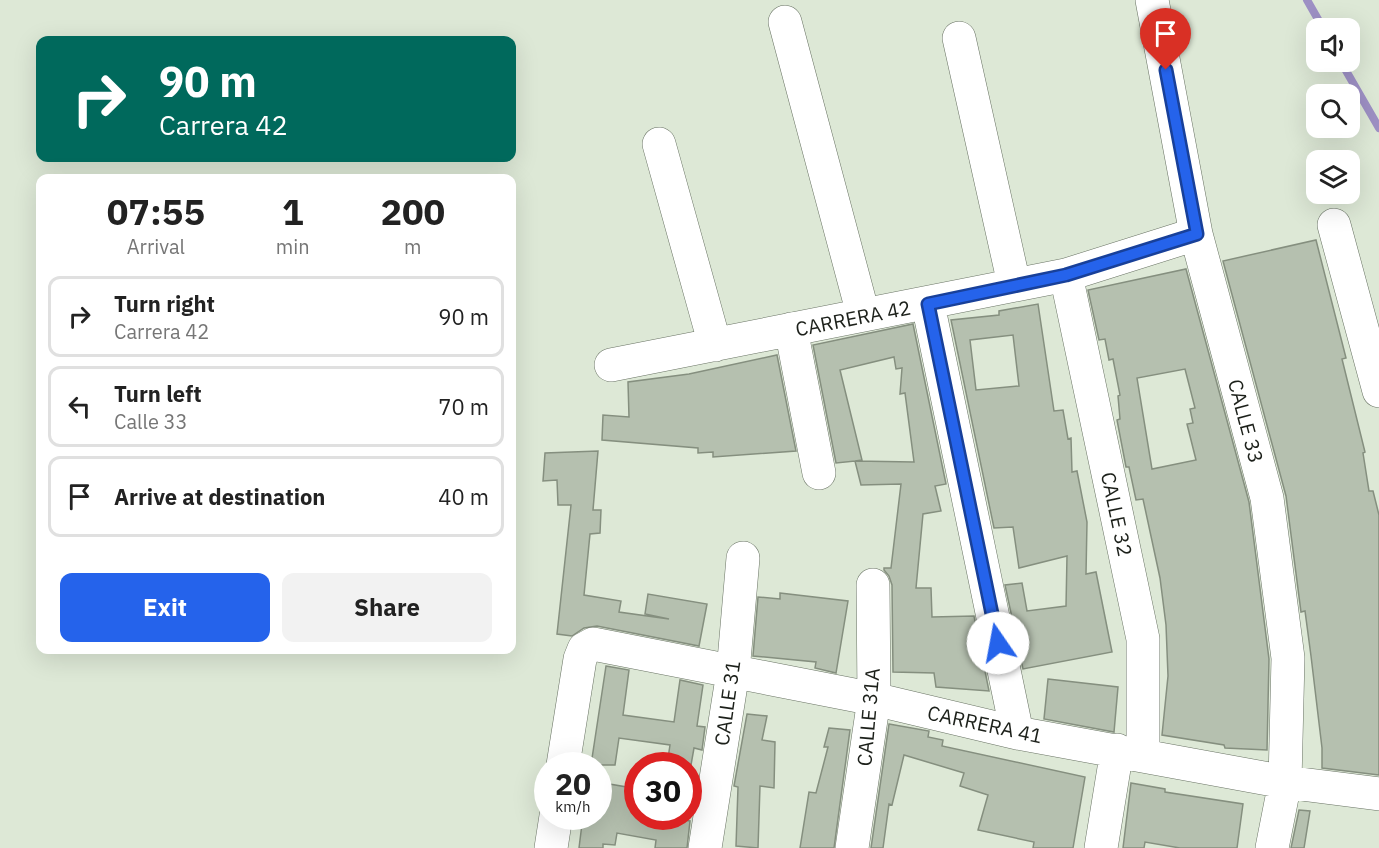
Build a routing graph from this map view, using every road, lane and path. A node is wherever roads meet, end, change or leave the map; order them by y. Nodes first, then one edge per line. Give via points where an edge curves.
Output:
1 (1152, 0) edge
2 (785, 22) dead end
3 (959, 38) dead end
4 (658, 144) dead end
5 (1334, 225) dead end
6 (1197, 234) junction
7 (1066, 275) junction
8 (1014, 284) junction
9 (928, 304) junction
10 (863, 314) junction
11 (791, 329) junction
12 (715, 345) junction
13 (611, 365) dead end
14 (1379, 391) edge
15 (819, 473) dead end
16 (743, 558) dead end
17 (873, 585) dead end
18 (733, 672) junction
19 (874, 699) junction
20 (1017, 733) junction
21 (565, 752) edge
22 (1130, 753) junction
23 (1286, 782) junction
24 (1379, 794) edge
25 (554, 830) edge
26 (551, 848) edge
27 (705, 848) edge
28 (852, 848) edge
29 (1101, 848) edge
30 (1272, 848) edge

1 - 6 street, CALLE 33
2 - 10 street
3 - 8 street
4 - 12 street
5 - 14 street
6 - 7 street, CARRERA 42
6 - 23 street, CALLE 33 via 1267,498 1288,658
7 - 8 street, CARRERA 42
7 - 22 street, CALLE 32 via 1143,639
8 - 9 street, CARRERA 42
9 - 10 street, CARRERA 42
9 - 20 street
10 - 11 street, CARRERA 42
11 - 12 street, CARRERA 42
11 - 15 street
12 - 13 street, CARRERA 42
16 - 18 street, CALLE 31
17 - 19 street, CALLE 31A
18 - 19 street, CARRERA 41
18 - 21 street, CARRERA 41 via 593,644 584,649 580,659
18 - 27 street, CALLE 31
19 - 20 street, CARRERA 41
19 - 28 street, CALLE 31A
20 - 22 street, CARRERA 41
22 - 23 street, CARRERA 41
22 - 29 street, CALLE 32
23 - 24 street, CARRERA 41
23 - 30 street, CALLE 33
25 - 26 street

